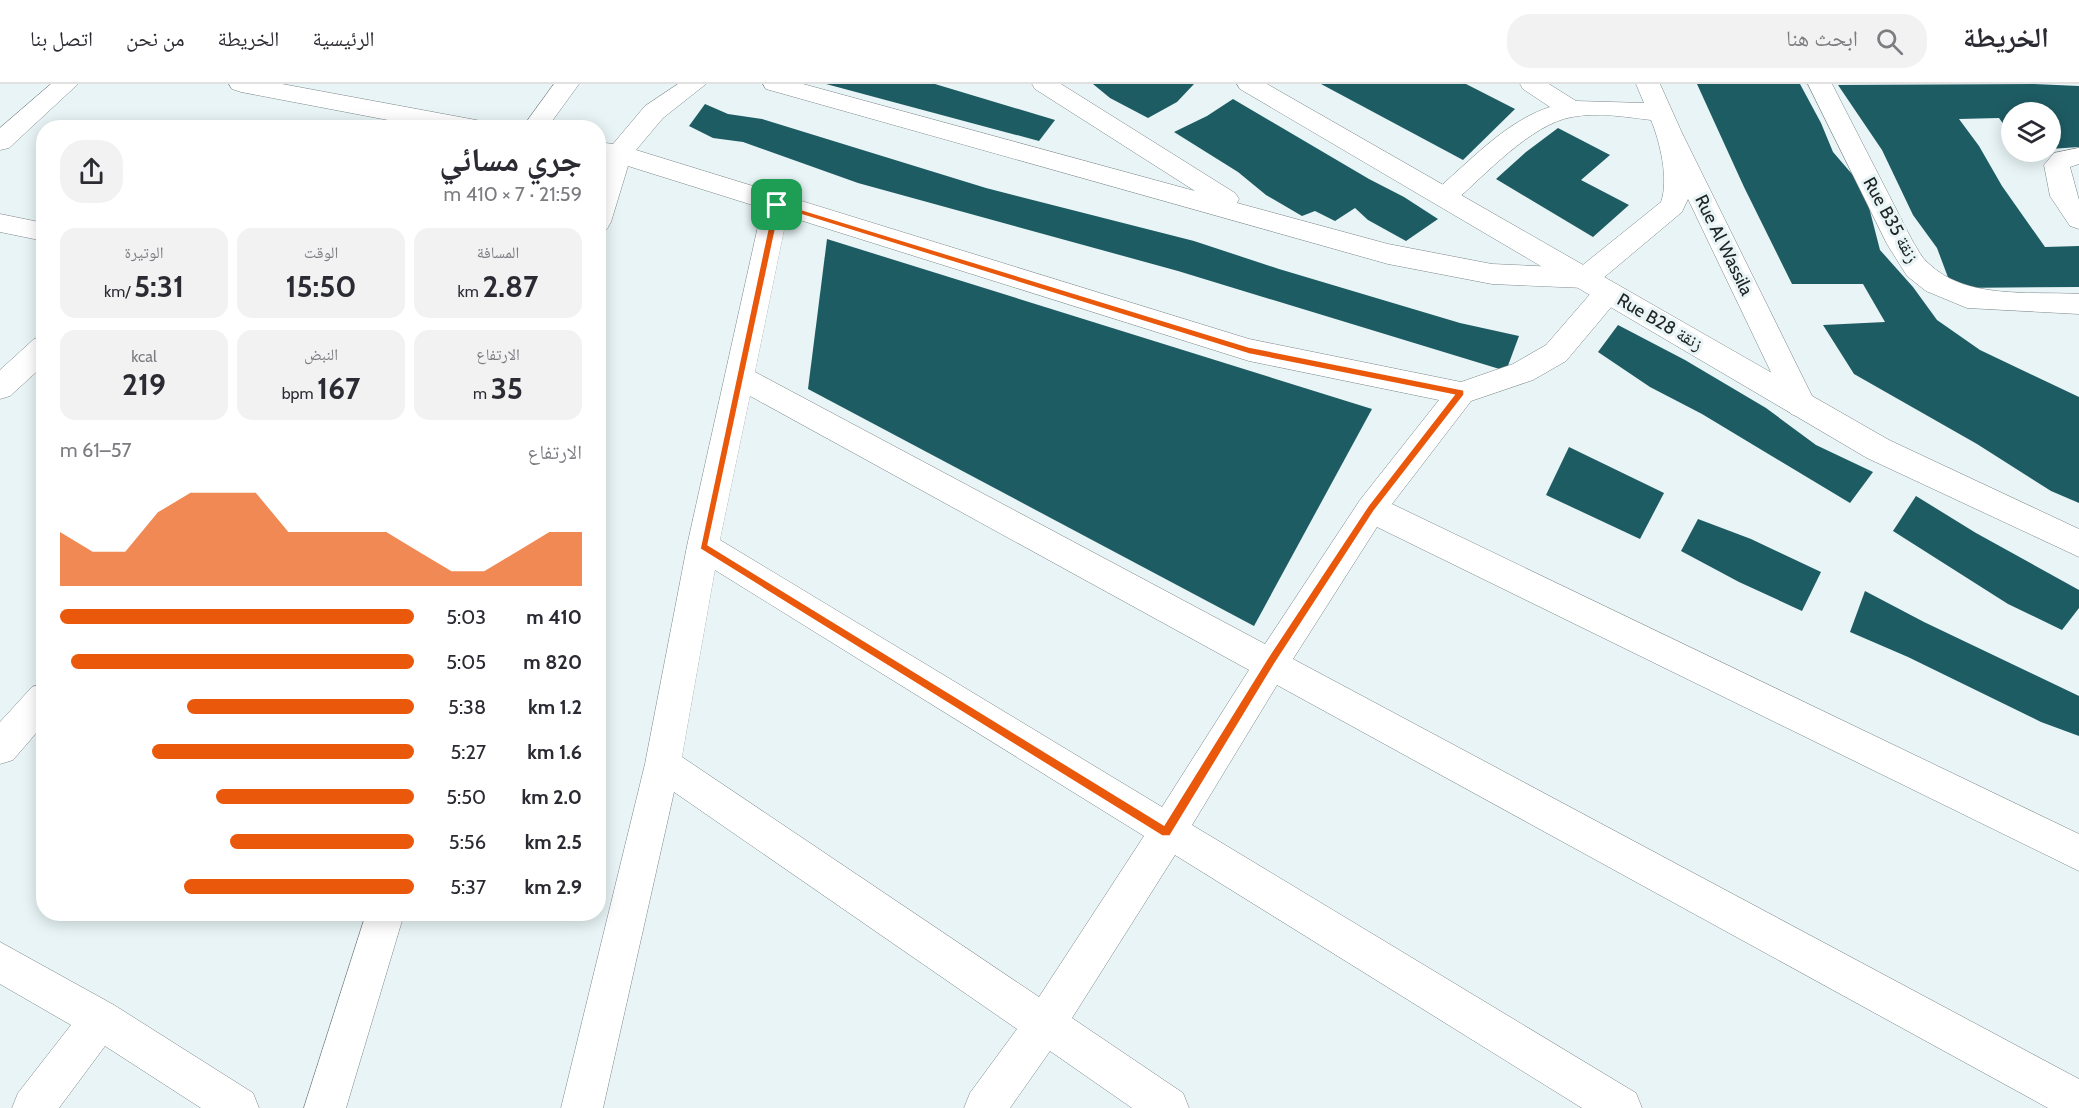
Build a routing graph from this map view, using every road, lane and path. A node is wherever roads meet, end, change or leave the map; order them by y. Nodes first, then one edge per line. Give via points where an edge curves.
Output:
1 (66, 84) edge
2 (241, 84) edge
3 (567, 84) edge
4 (694, 84) edge
5 (775, 84) edge
6 (1044, 84) edge
7 (1249, 84) edge
8 (1532, 84) edge
9 (1648, 84) edge
10 (1820, 84) edge
11 (1571, 109) junction
12 (433, 120) edge
13 (540, 120) edge
14 (1664, 123) junction
15 (0, 142) edge
16 (609, 152) edge
17 (2079, 156) edge
18 (606, 171) edge
19 (1444, 197) junction
20 (777, 205) junction
21 (1255, 218) junction
22 (2079, 220) edge
23 (0, 223) edge
24 (36, 230) edge
25 (1597, 285) junction
26 (2079, 304) edge
27 (36, 354) edge
28 (738, 376) junction
29 (0, 388) edge
30 (1461, 393) junction
31 (1802, 406) junction
32 (1371, 509) junction
33 (2079, 544) edge
34 (703, 546) junction
35 (1270, 662) junction
36 (36, 707) edge
37 (0, 748) edge
38 (663, 764) junction
39 (1166, 832) junction
40 (2079, 853) edge
41 (383, 921) edge
42 (0, 962) edge
43 (100, 1019) junction
44 (1047, 1024) junction
45 (2079, 1102) edge
46 (33, 1108) edge
47 (238, 1108) edge
48 (325, 1108) edge
49 (582, 1108) edge
50 (985, 1108) edge
51 (1168, 1108) edge
52 (1621, 1108) edge

1 - 15 street
2 - 12 street
3 - 13 street
4 - 16 street via 654,112
5 - 21 street
6 - 21 street
7 - 19 street, Rue B28 زنقة
8 - 11 street
9 - 14 street, Rue Al Wassila
10 - 26 street, Rue B35 زنقة via 1900,244 1917,269 1936,284 1967,298
11 - 14 street via 1593,108
11 - 19 street via 1540,118
14 - 25 street via 1678,190 1673,206
14 - 31 street, Rue Al Wassila
16 - 18 street
16 - 20 street
17 - 22 street via 2063,159 2057,165 2063,195
19 - 25 street, Rue B28 زنقة
20 - 28 street
20 - 30 street via 1249,350
21 - 25 street via 1449,267
23 - 24 street
25 - 30 street via 1556,353 1523,372
25 - 31 street, Rue B28 زنقة
27 - 29 street
28 - 34 street
28 - 35 street
30 - 32 street
31 - 33 street, Rue B28 زنقة via 1878,449
32 - 35 street
32 - 40 street
34 - 38 street
34 - 39 street
35 - 39 street
35 - 45 street
36 - 37 street
38 - 44 street
38 - 49 street
39 - 44 street
39 - 52 street
41 - 48 street
42 - 43 street
43 - 46 street
43 - 47 street
44 - 50 street
44 - 51 street

